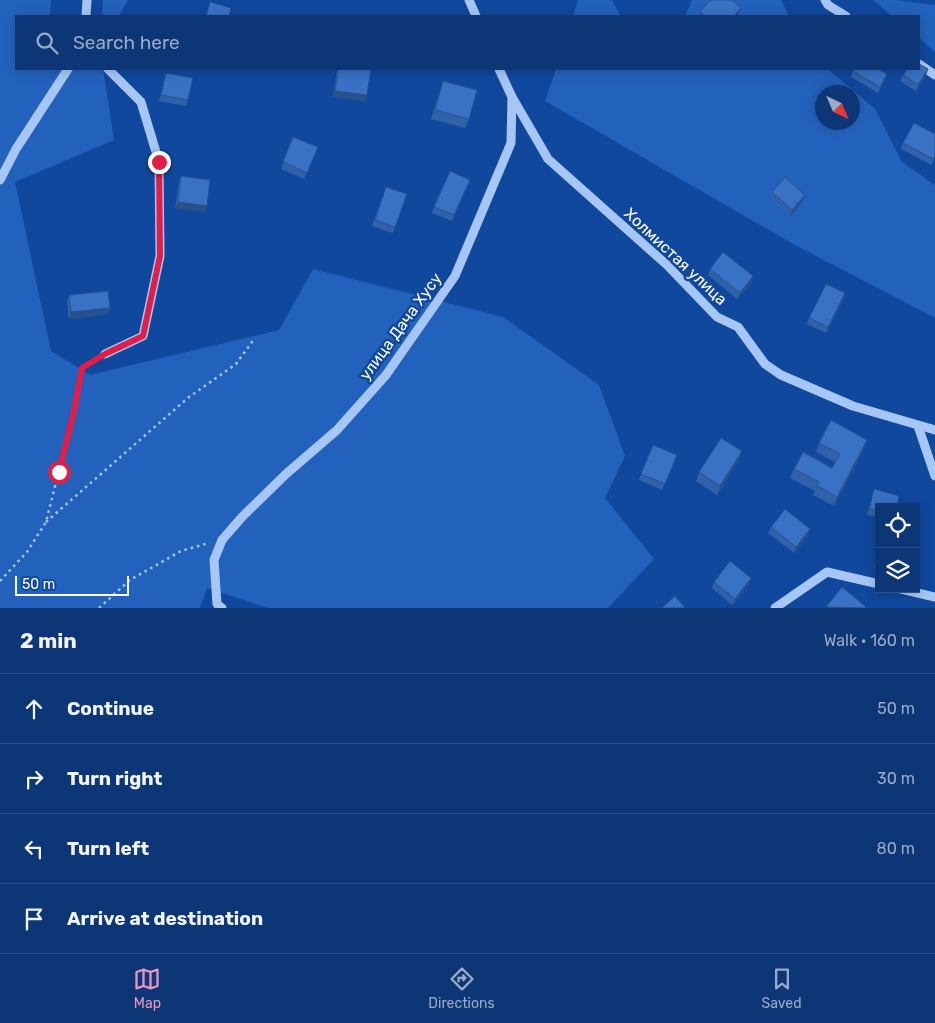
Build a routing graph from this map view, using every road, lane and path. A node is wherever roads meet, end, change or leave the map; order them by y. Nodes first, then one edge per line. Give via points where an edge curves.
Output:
1 (87, 0) edge
2 (470, 0) edge
3 (825, 0) edge
4 (86, 15) edge
5 (476, 15) edge
6 (844, 15) edge
7 (920, 65) edge
8 (67, 70) edge
9 (109, 70) edge
10 (499, 70) edge
11 (935, 75) edge
12 (512, 98) junction
13 (0, 180) edge
14 (255, 338) dead end
15 (105, 354) joint
16 (918, 426) junction
17 (935, 430) edge
18 (935, 476) edge
19 (46, 522) junction
20 (222, 540) junction
21 (0, 581) edge
22 (875, 583) edge
23 (918, 593) edge
24 (935, 597) edge
25 (99, 608) edge
26 (222, 608) edge
27 (775, 608) edge

1 - 4 street
2 - 5 street
3 - 6 street
7 - 11 street
8 - 13 street via 16,148
9 - 15 street via 141,102 159,162 160,256 143,336
10 - 12 street, Холмистая улица
12 - 16 street, Холмистая улица via 548,159 667,265 717,317 738,327 765,364 781,375 853,406
12 - 20 street, улица Дача Хусу via 511,143 455,276 386,375 336,430 286,474
14 - 19 path via 236,364 189,397
15 - 19 path via 82,368
16 - 17 street, Холмистая улица
16 - 18 street
19 - 21 path via 27,552
20 - 25 path via 181,551 130,580
20 - 26 street, улица Дача Хусу via 214,560 217,604
22 - 27 street via 827,572
23 - 24 street

